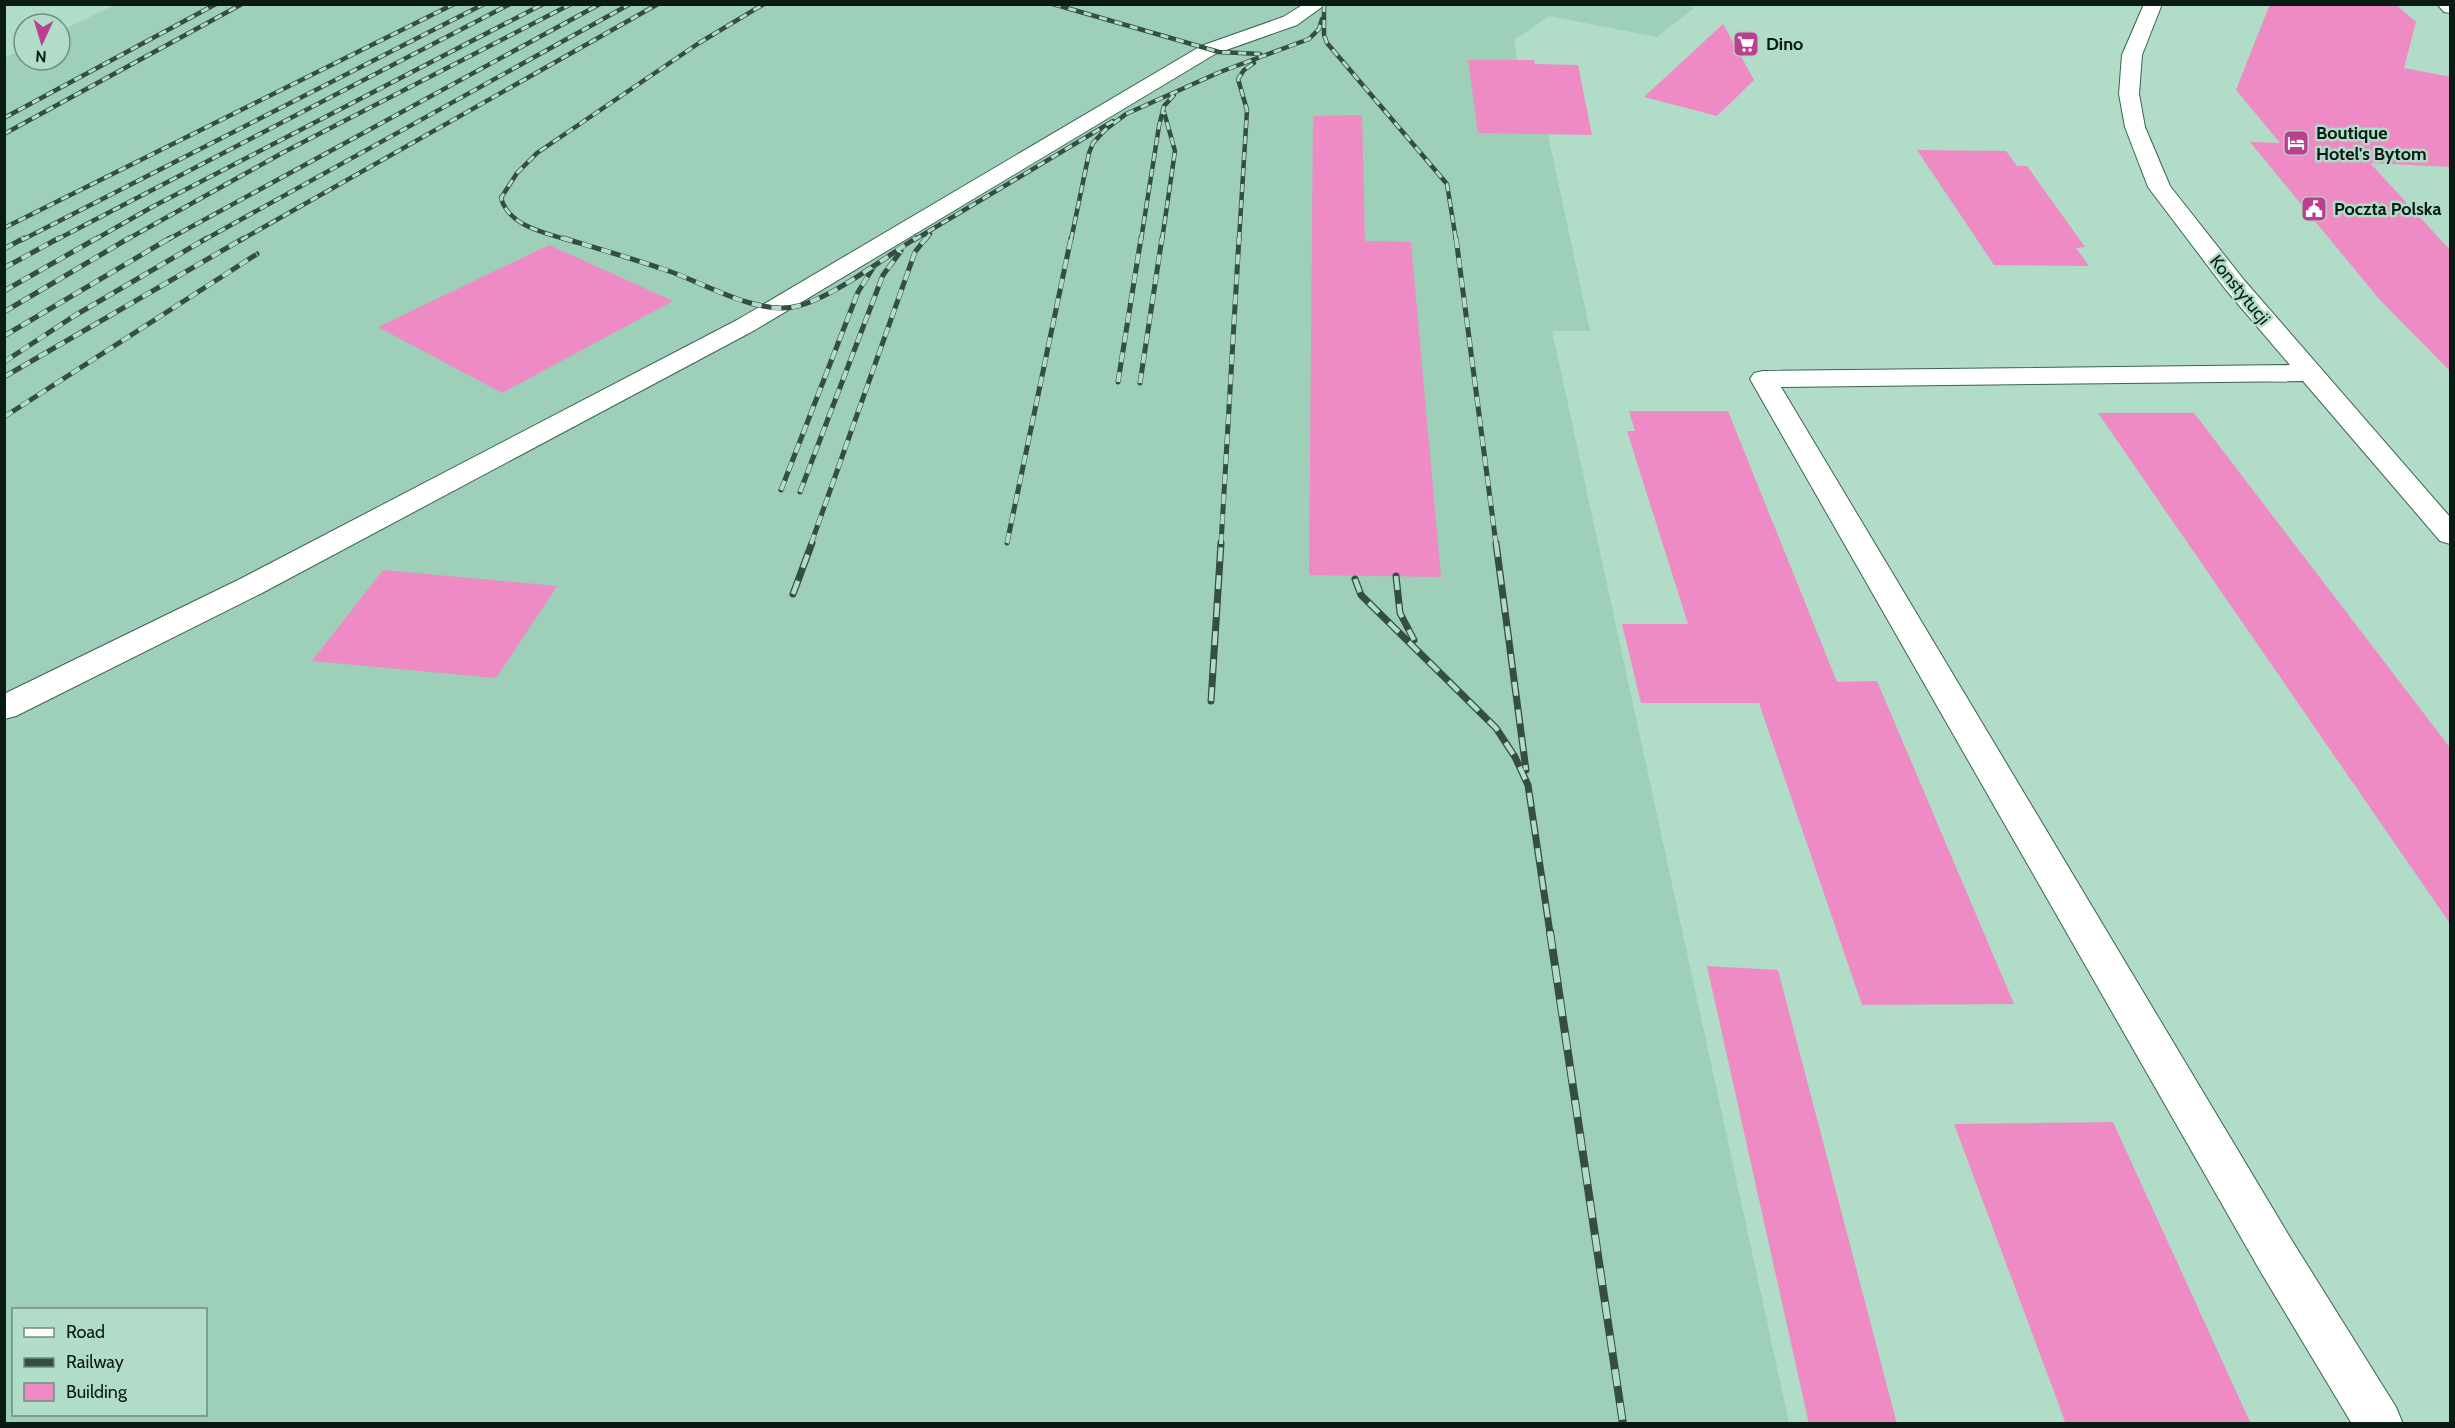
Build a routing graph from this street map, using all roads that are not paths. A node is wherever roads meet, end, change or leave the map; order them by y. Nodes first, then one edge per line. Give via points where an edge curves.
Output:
1 (1317, 4) edge
2 (2153, 4) edge
3 (2446, 4) edge
4 (2451, 8) edge
5 (2310, 373) junction
6 (2451, 535) edge
7 (4, 708) edge
8 (2379, 1424) edge

1 - 7 street via 1290,21 1208,50 746,326 251,586
2 - 5 street, Konstytucji via 2132,55 2129,94 2135,127 2148,162 2159,187
3 - 4 street
5 - 6 street, Konstytucji
5 - 8 street via 1762,379 2269,1244

